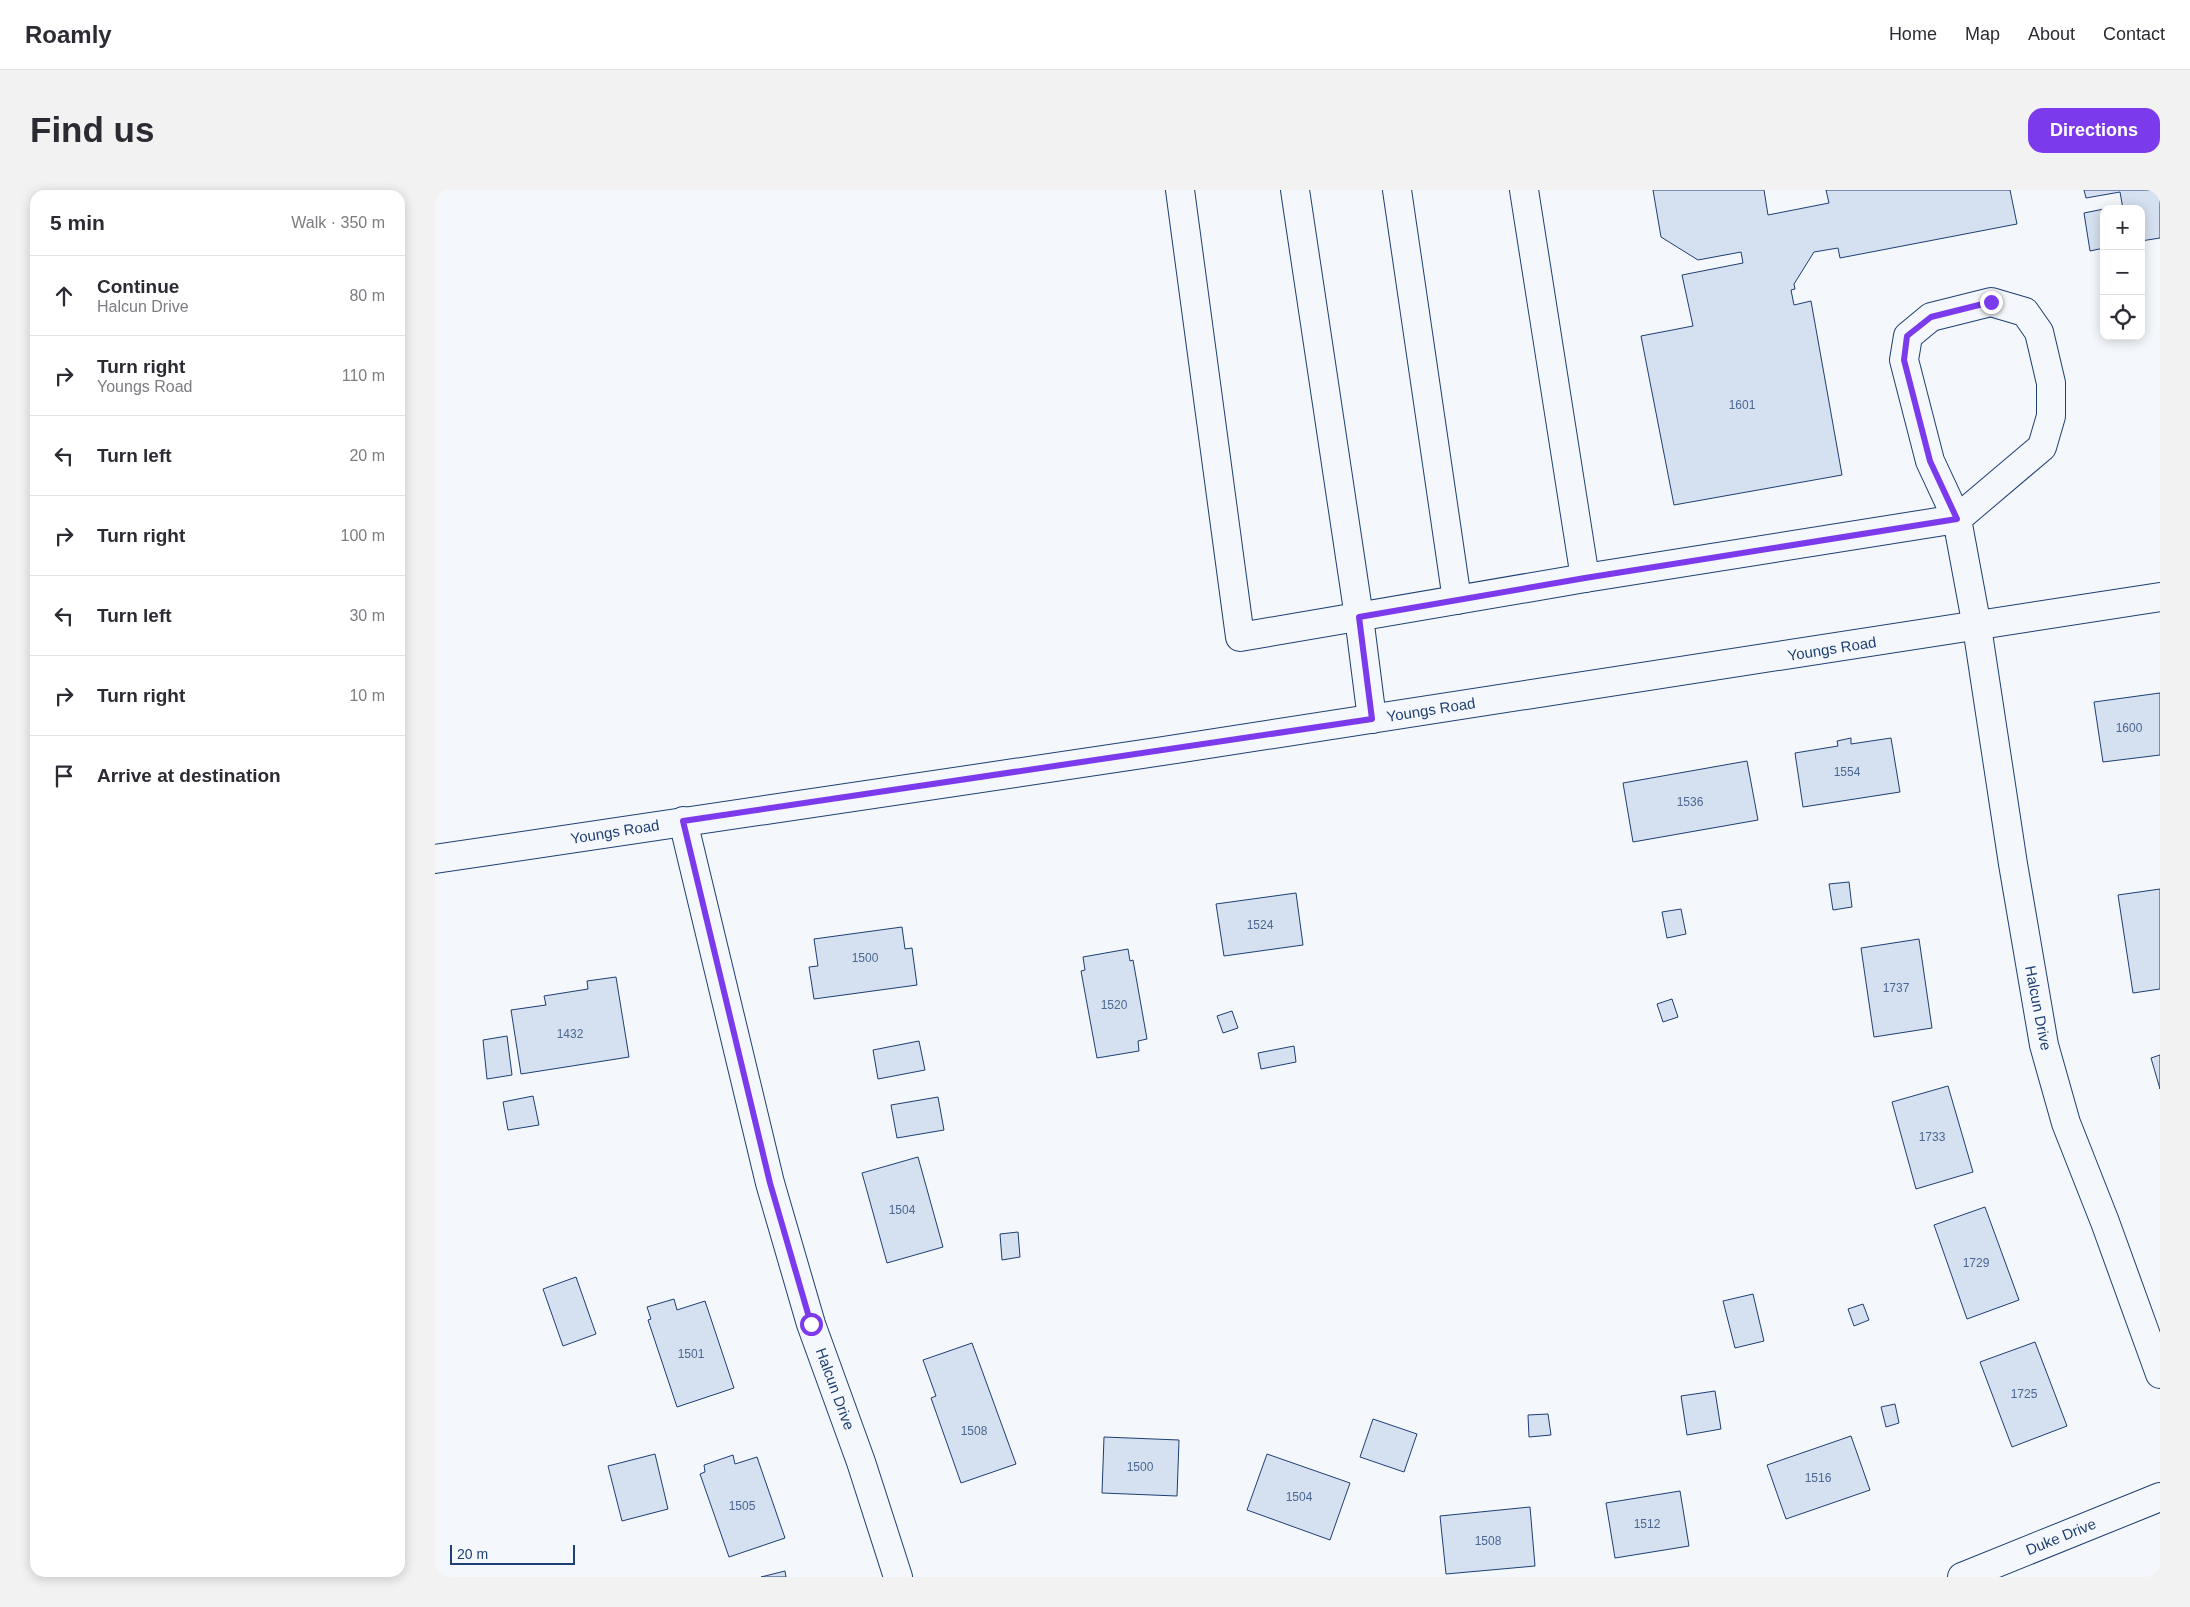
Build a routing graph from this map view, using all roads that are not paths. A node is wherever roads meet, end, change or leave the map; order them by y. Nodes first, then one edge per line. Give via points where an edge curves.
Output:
1 (1180, 190) edge
2 (1295, 190) edge
3 (1397, 190) edge
4 (1524, 190) edge
5 (1957, 519) junction
6 (1585, 578) junction
7 (2160, 597) edge
8 (1457, 600) junction
9 (1359, 617) junction
10 (1977, 627) junction
11 (1372, 719) junction
12 (683, 821) junction
13 (435, 860) edge
14 (2160, 1374) edge
15 (2160, 1497) edge
16 (898, 1577) edge
17 (1962, 1577) edge

1 - 9 street via 1239,637
2 - 9 street
3 - 8 street
4 - 6 street
5 - 5 street, Halcun Drive via 2042,447 2051,416 2051,383 2039,332 2025,312 1991,302 1931,317 1907,336 1904,360 1930,461
5 - 6 street
5 - 10 street, Halcun Drive
6 - 8 street
7 - 10 street, Youngs Road
8 - 9 street
9 - 11 street
10 - 11 street, Youngs Road
10 - 14 street, Halcun Drive via 2044,1045 2066,1123
11 - 12 street, Youngs Road
12 - 13 street, Youngs Road
12 - 16 street, Halcun Drive via 770,1183 811,1324
15 - 17 street, Duke Drive

